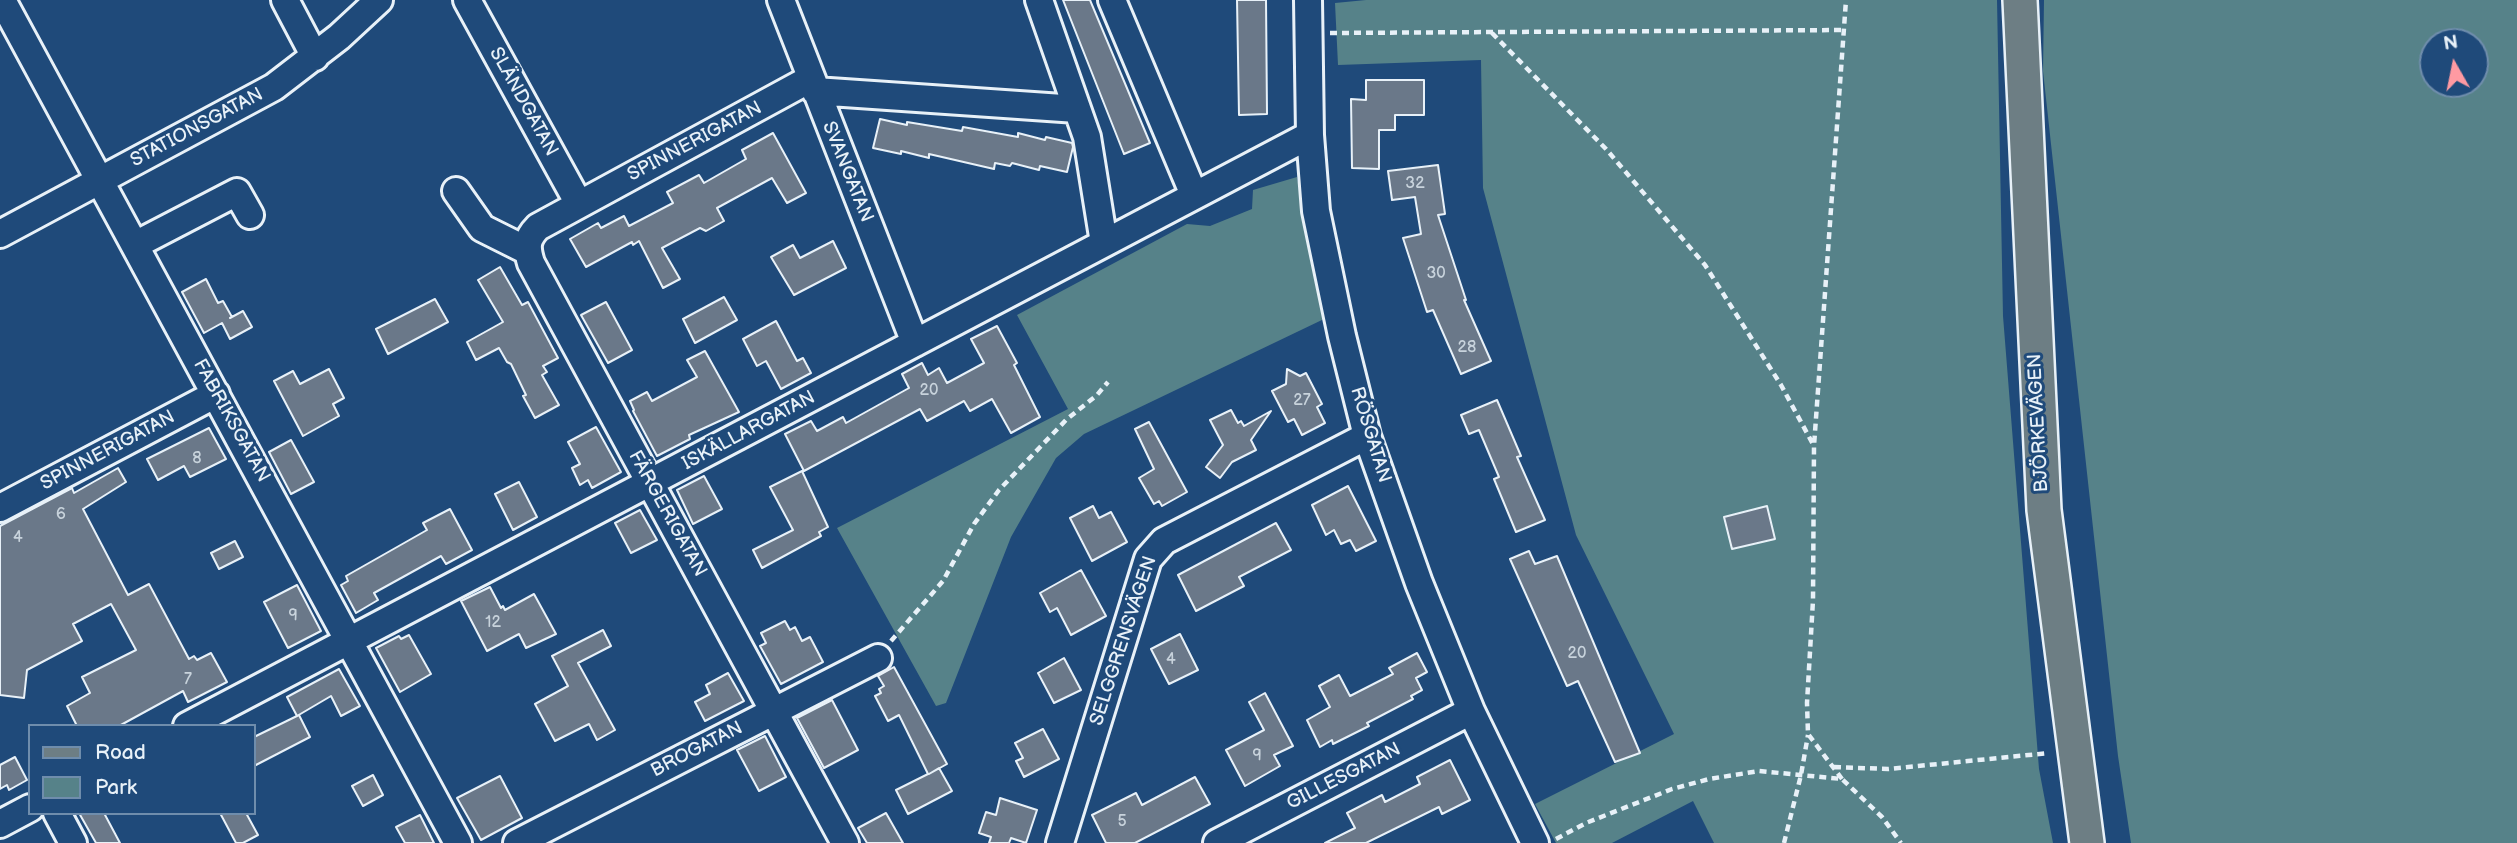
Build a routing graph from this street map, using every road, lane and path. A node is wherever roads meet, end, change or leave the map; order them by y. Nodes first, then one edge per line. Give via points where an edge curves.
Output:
1 (2, 0) edge
2 (285, 0) edge
3 (379, 0) edge
4 (467, 0) edge
5 (781, 0) edge
6 (1039, 0) edge
7 (1112, 0) edge
8 (1308, 0) edge
9 (1846, 0) edge
10 (2020, 0) edge
11 (1845, 30) junction
12 (1491, 32) junction
13 (1308, 33) junction
14 (315, 57) junction
15 (812, 85) junction
16 (1077, 109) junction
17 (1310, 135) junction
18 (100, 180) junction
19 (456, 191) dead end
20 (1194, 195) junction
21 (579, 204) junction
22 (250, 215) dead end
23 (0, 234) edge
24 (1104, 243) junction
25 (135, 245) junction
26 (526, 250) junction
27 (915, 343) junction
28 (1108, 382) dead end
29 (216, 394) junction
30 (1367, 436) junction
31 (1814, 446) junction
32 (650, 483) junction
33 (0, 508) edge
34 (350, 640) junction
35 (878, 658) joint
36 (775, 710) junction
37 (1471, 711) junction
38 (191, 724) edge
39 (1808, 734) junction
40 (2074, 751) junction
41 (1833, 767) junction
42 (1801, 775) junction
43 (1842, 779) junction
44 (28, 809) edge
45 (58, 815) edge
46 (0, 824) edge
47 (73, 843) edge
48 (458, 843) edge
49 (517, 843) edge
50 (845, 843) edge
51 (1060, 843) edge
52 (1217, 843) edge
53 (1535, 843) edge
54 (1549, 843) edge
55 (1784, 843) edge
56 (1902, 843) edge
57 (2087, 843) edge

1 - 18 street, FABRIKSGATAN
2 - 14 street
3 - 14 street, STATIONSGATAN
4 - 21 street, SLÄNDGATAN
5 - 15 street, SVANGATAN
6 - 16 street
7 - 20 street
8 - 13 street, RÖSGATAN
9 - 11 path
10 - 40 main road, BJÖRKEVÄGEN via 2043,510
11 - 12 path
11 - 31 path
12 - 13 path
12 - 31 path via 1606,149 1705,265
13 - 17 street, RÖSGATAN
14 - 18 street, STATIONSGATAN via 251,100
15 - 16 street
15 - 21 street, SPINNERIGATAN
15 - 27 street, SVANGATAN
16 - 24 street via 1091,156
17 - 20 street, ISKÄLLARGATAN
17 - 30 street, RÖSGATAN via 1316,211
18 - 23 street, STATIONSGATAN
18 - 25 street, FABRIKSGATAN
19 - 26 street via 482,228
20 - 24 street, ISKÄLLARGATAN
21 - 26 street via 538,227
22 - 25 street via 237,192
24 - 27 street, ISKÄLLARGATAN
25 - 29 street, FABRIKSGATAN
26 - 32 street, FÄRGERIGATAN
27 - 32 street, ISKÄLLARGATAN
28 - 35 path via 999,490 974,524 943,582
29 - 33 street, SPINNERIGATAN
29 - 34 street, FABRIKSGATAN
30 - 37 street, RÖSGATAN
30 - 51 street, SELGGRENSVÄGEN via 1155,548
31 - 39 path
32 - 34 street, ISKÄLLARGATAN
32 - 36 street, FÄRGERIGATAN
34 - 38 street, ISKÄLLARGATAN
34 - 48 street, FABRIKSGATAN
35 - 36 street, BROGATAN
36 - 49 street, BROGATAN
36 - 50 street, FÄRGERIGATAN
37 - 52 street, GILLESGATAN
37 - 53 street, RÖSGATAN
39 - 41 path
39 - 42 path
40 - 41 path via 1888,769
40 - 57 main road, BJÖRKEVÄGEN
41 - 43 path
42 - 43 path
42 - 54 path via 1759,771 1709,779 1586,823
42 - 55 path
43 - 56 path
44 - 46 street
45 - 47 street

